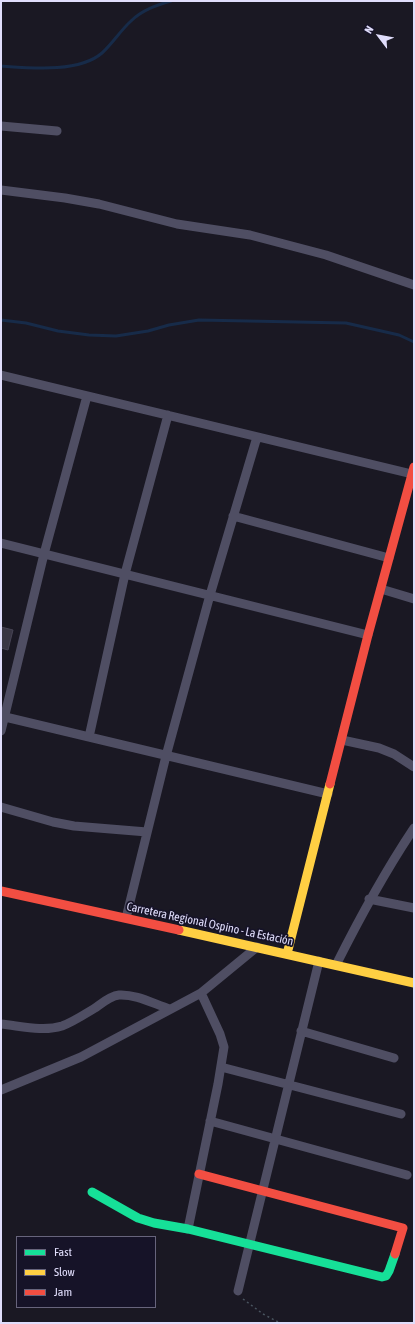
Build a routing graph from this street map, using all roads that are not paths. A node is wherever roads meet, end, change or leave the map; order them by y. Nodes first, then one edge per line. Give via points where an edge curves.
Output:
1 (1, 126) edge
2 (57, 131) dead end
3 (1, 190) edge
4 (414, 285) edge
5 (1, 375) edge
6 (87, 396) junction
7 (168, 415) junction
8 (257, 437) junction
9 (413, 470) edge
10 (234, 516) junction
11 (1, 543) edge
12 (44, 554) junction
13 (389, 558) junction
14 (125, 574) junction
15 (380, 589) junction
16 (210, 595) junction
17 (414, 599) edge
18 (368, 635) junction
19 (3, 717) edge
20 (1, 730) edge
21 (89, 737) junction
22 (342, 740) junction
23 (166, 756) junction
24 (414, 767) edge
25 (328, 794) junction
26 (1, 807) edge
27 (414, 828) edge
28 (147, 832) junction
29 (1, 890) edge
30 (370, 899) junction
31 (414, 908) edge
32 (126, 918) junction
33 (257, 947) junction
34 (288, 954) junction
35 (319, 961) junction
36 (336, 965) junction
37 (414, 983) edge
38 (201, 993) junction
39 (170, 1009) junction
40 (1, 1024) edge
41 (301, 1031) junction
42 (394, 1058) dead end
43 (221, 1067) junction
44 (288, 1085) junction
45 (1, 1090) edge
46 (401, 1114) dead end
47 (210, 1121) junction
48 (274, 1139) junction
49 (199, 1174) junction
50 (407, 1175) dead end
51 (262, 1191) junction
52 (92, 1192) dead end
53 (188, 1229) junction
54 (249, 1245) junction
55 (238, 1291) road end

1 - 2 street
3 - 4 street via 99,204 177,224 250,235 326,255
5 - 6 street
6 - 7 street
6 - 12 street
7 - 8 street
7 - 14 street
8 - 9 street
8 - 10 street
9 - 13 street
10 - 13 street
10 - 16 street
11 - 12 street
12 - 14 street
12 - 19 street
13 - 15 street
14 - 16 street
14 - 21 street
15 - 17 street
15 - 18 street
16 - 18 street
16 - 23 street
18 - 22 street
19 - 20 street
19 - 21 street
21 - 23 street
22 - 24 street via 379,748
22 - 25 street
23 - 25 street
23 - 28 street
25 - 34 street
26 - 28 street via 74,826
27 - 30 street
28 - 32 street
29 - 32 street, Carretera Regional Ospino - La Estación
30 - 31 street
30 - 36 street
32 - 33 street, Carretera Regional Ospino - La Estación
33 - 34 street, Carretera Regional Ospino - La Estación
33 - 38 street
34 - 35 street, Carretera Regional Ospino - La Estación
35 - 36 street, Carretera Regional Ospino - La Estación
35 - 41 street
36 - 37 street, Carretera Regional Ospino - La Estación
38 - 39 street
38 - 43 street via 223,1042
39 - 40 street via 138,998 117,995 64,1025 47,1029
39 - 45 street via 81,1057
41 - 42 street
41 - 44 street
43 - 44 street
43 - 47 street
44 - 46 street
44 - 48 street
47 - 48 street
47 - 49 street
48 - 50 street
48 - 51 street
49 - 51 street
49 - 53 street
51 - 54 street
51 - 54 street via 403,1228 389,1271 382,1277
52 - 53 street via 147,1221
53 - 54 street
54 - 55 street

